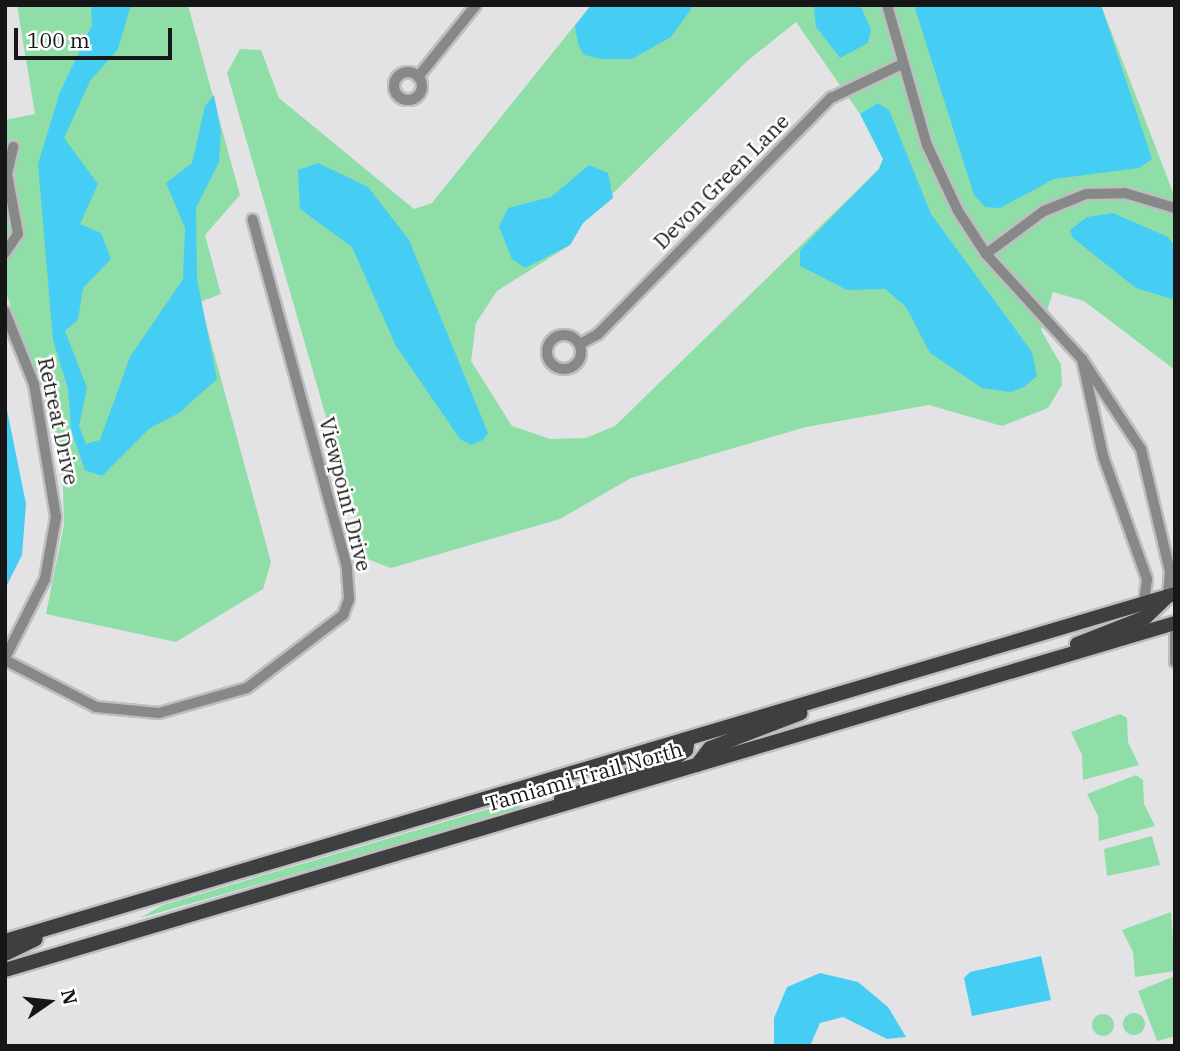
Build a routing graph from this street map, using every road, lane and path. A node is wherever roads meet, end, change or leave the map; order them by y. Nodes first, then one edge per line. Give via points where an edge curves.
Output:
1 (476, 5) edge
2 (887, 5) edge
3 (902, 64) junction
4 (418, 77) dead end
5 (13, 147) dead end
6 (1175, 208) edge
7 (253, 220) dead end
8 (5, 253) edge
9 (986, 254) junction
10 (5, 312) edge
11 (580, 344) dead end
12 (1082, 359) junction
13 (1171, 595) edge
14 (1144, 603) junction
15 (1175, 623) edge
16 (1175, 634) edge
17 (5, 659) edge
18 (1175, 662) edge
19 (1028, 667) junction
20 (847, 692) junction
21 (688, 739) junction
22 (697, 765) junction
23 (535, 813) junction
24 (72, 921) junction
25 (5, 941) edge
26 (5, 954) edge
27 (5, 970) edge

1 - 4 street
2 - 3 street
3 - 9 street via 938,172
3 - 11 street, Devon Green Lane via 831,98 597,334
5 - 8 street via 7,174 18,234
6 - 9 street via 1125,193 1086,194 1044,211
7 - 17 street, Viewpoint Drive via 347,567 349,599 343,615 247,688 159,713 96,707
9 - 12 street
10 - 17 street, Retreat Drive via 32,373 56,507 45,579
12 - 13 street via 1141,449 1170,572
12 - 14 street via 1103,456 1147,579
13 - 14 main road, Tamiami Trail North
13 - 19 main road via 1146,617
14 - 20 main road, Tamiami Trail North
15 - 19 main road, Tamiami Trail North
16 - 18 street
19 - 22 main road, Tamiami Trail North
20 - 21 main road, Tamiami Trail North
20 - 22 main road via 710,748
21 - 23 main road via 686,750 675,758 590,783
21 - 24 main road, Tamiami Trail North
22 - 23 main road, Tamiami Trail North
23 - 27 main road, Tamiami Trail North
24 - 25 main road, Tamiami Trail North
24 - 26 main road

